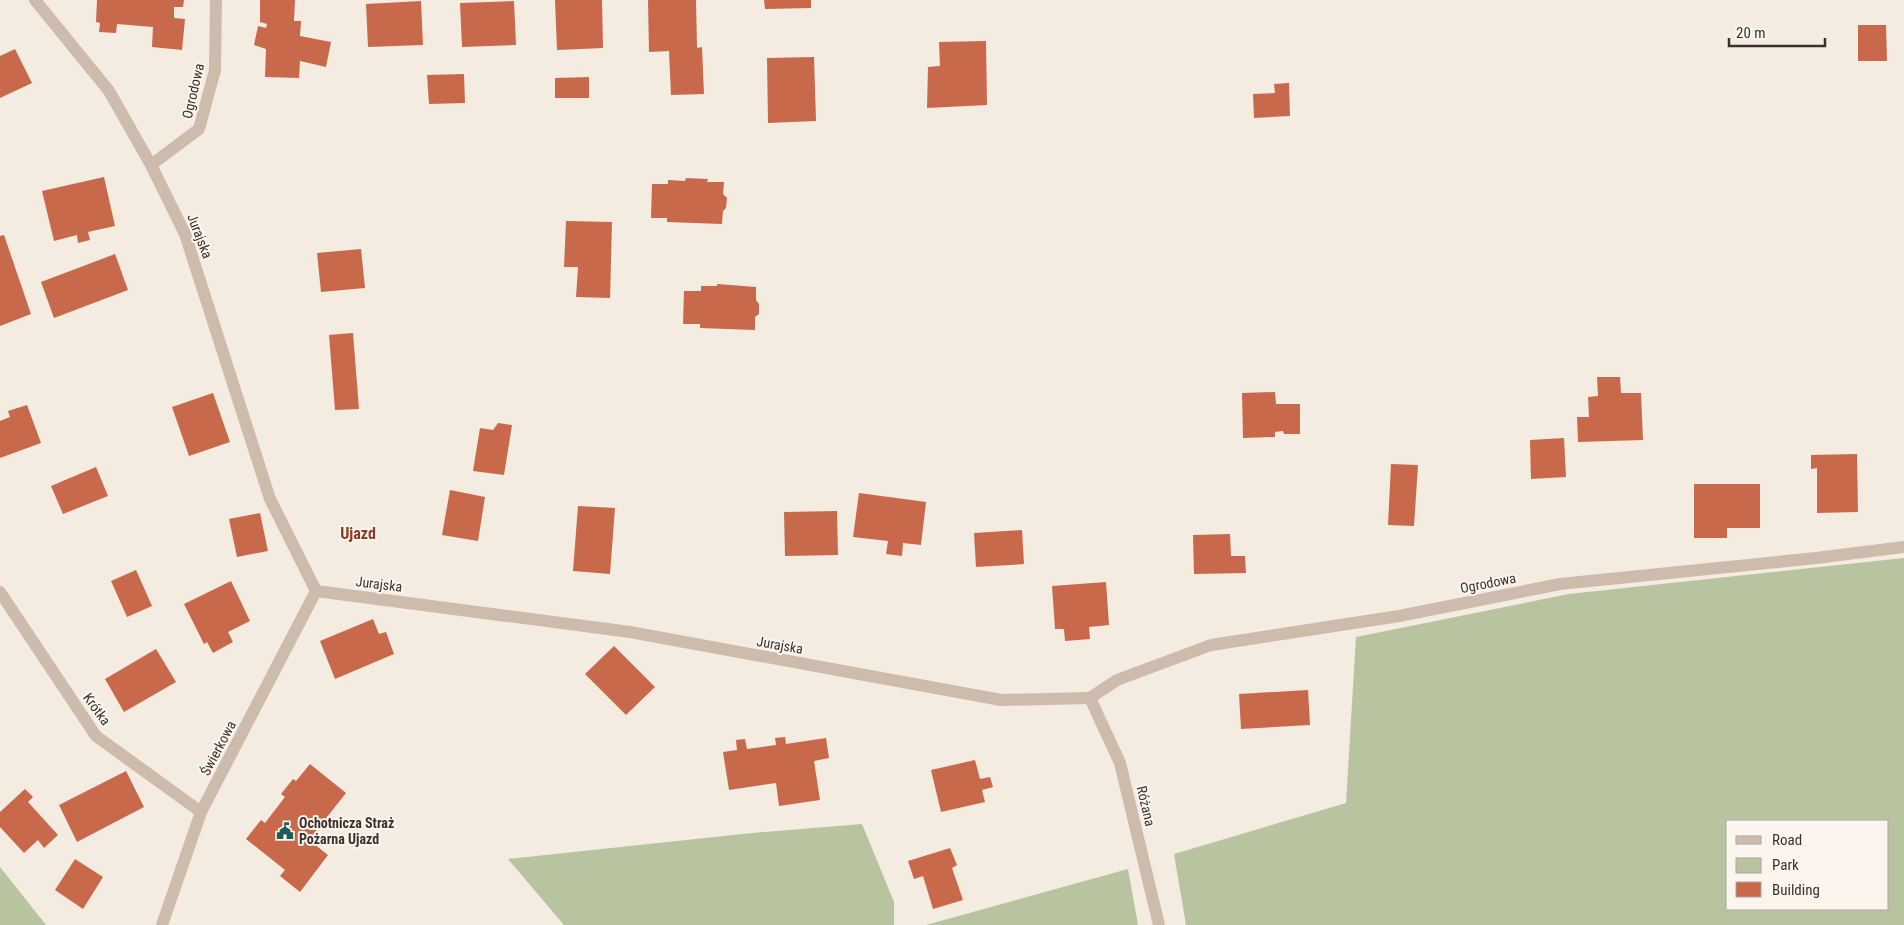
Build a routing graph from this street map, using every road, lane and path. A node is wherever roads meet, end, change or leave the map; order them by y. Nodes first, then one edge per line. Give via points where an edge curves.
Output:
1 (35, 0) edge
2 (216, 0) edge
3 (151, 164) junction
4 (1904, 547) edge
5 (316, 591) junction
6 (0, 592) edge
7 (1090, 698) junction
8 (201, 812) junction
9 (162, 925) edge
10 (1159, 925) edge

1 - 3 street, Jurajska via 109,91
2 - 3 street, Ogrodowa via 215,70 199,129
3 - 5 street, Jurajska via 185,234 270,499
4 - 7 street, Ogrodowa via 1560,584 1399,616 1211,645 1116,680
5 - 7 street, Jurajska via 630,632 1001,700
5 - 8 street, Świerkowa
6 - 8 street, Krótka via 96,736
7 - 10 street, Różana via 1120,763
8 - 9 street, Świerkowa

